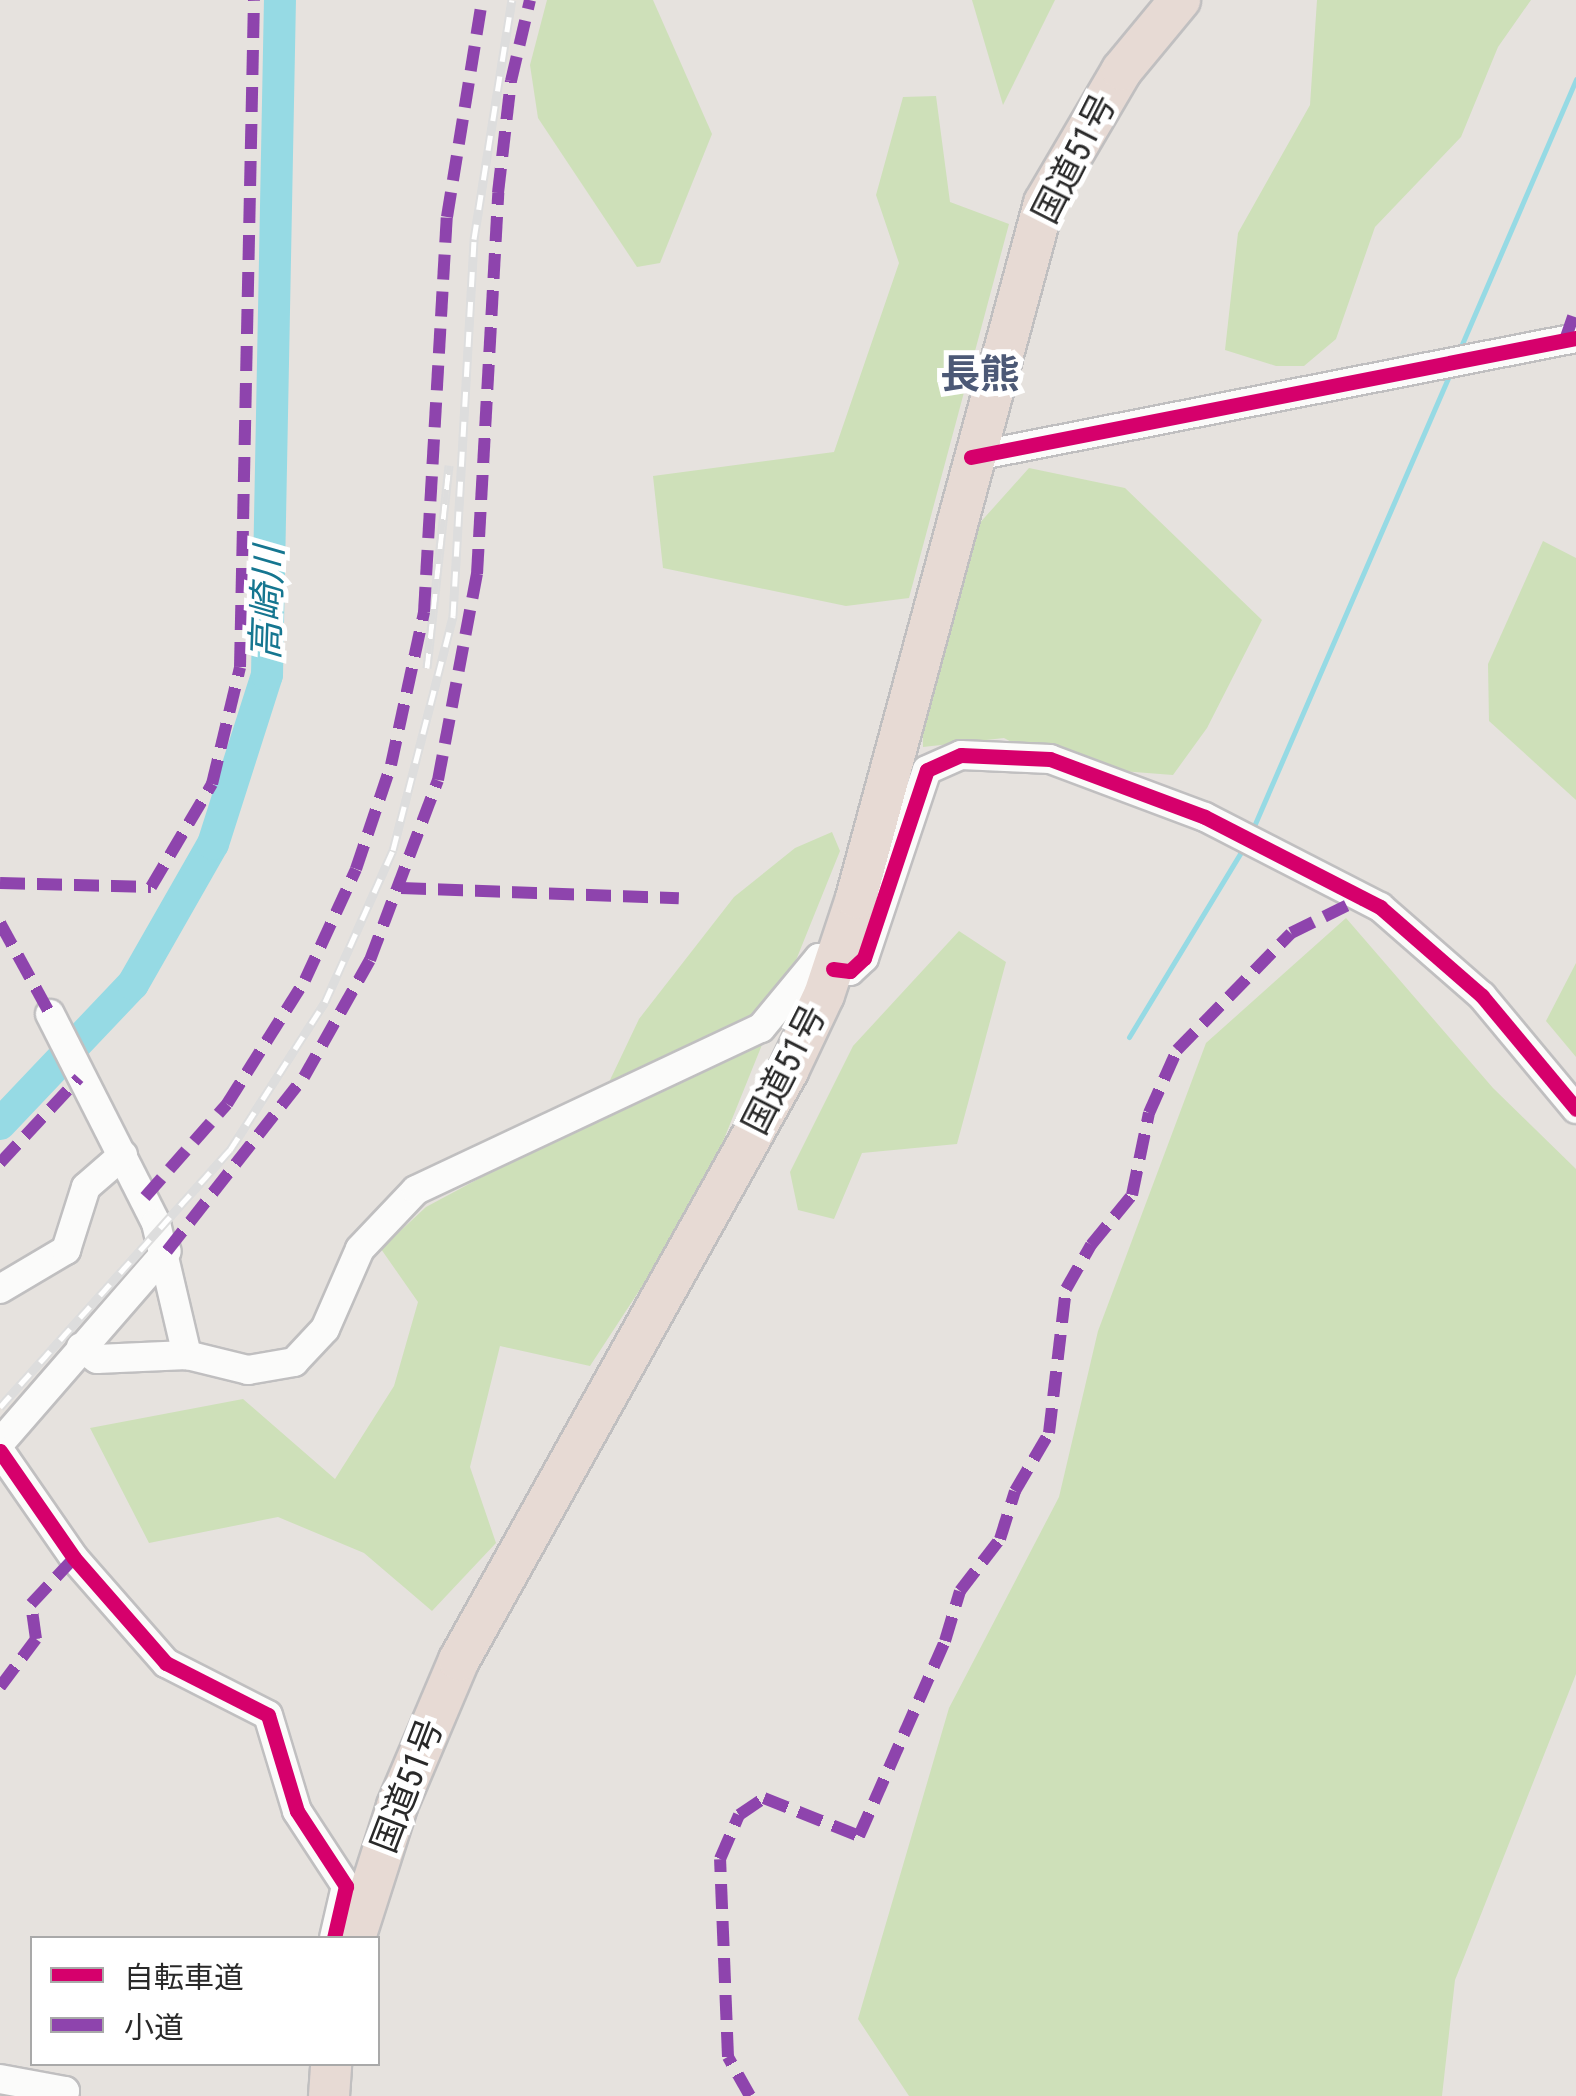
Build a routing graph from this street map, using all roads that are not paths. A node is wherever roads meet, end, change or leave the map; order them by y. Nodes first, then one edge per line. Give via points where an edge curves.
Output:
1 (1165, 5) edge
2 (1576, 338) edge
3 (971, 457) junction
4 (835, 963) junction
5 (50, 1014) dead end
6 (1576, 1108) edge
7 (123, 1155) junction
8 (167, 1251) junction
9 (0, 1289) edge
10 (81, 1347) junction
11 (187, 1355) junction
12 (0, 1447) edge
13 (334, 1936) edge
14 (356, 1936) edge
15 (331, 2066) edge
16 (0, 2078) edge
17 (64, 2096) edge
18 (328, 2096) edge

1 - 3 highway, 国道51号 via 1044,203
2 - 3 street
3 - 4 highway, 国道51号
4 - 6 street via 850,971 864,958 927,770 960,755 1050,760 1205,818 1380,907 1482,996
4 - 11 street via 819,958 761,1028 416,1190 360,1249 331,1318 294,1362 248,1370
4 - 14 highway, 国道51号 via 788,1070 459,1660 397,1806
5 - 7 street
7 - 8 street
7 - 9 street via 86,1187 66,1250
8 - 10 street
8 - 11 street
10 - 11 street via 97,1359
10 - 12 street
12 - 13 street via 74,1558 166,1662 268,1715 296,1810 346,1886
15 - 18 highway
16 - 17 street via 64,2090

